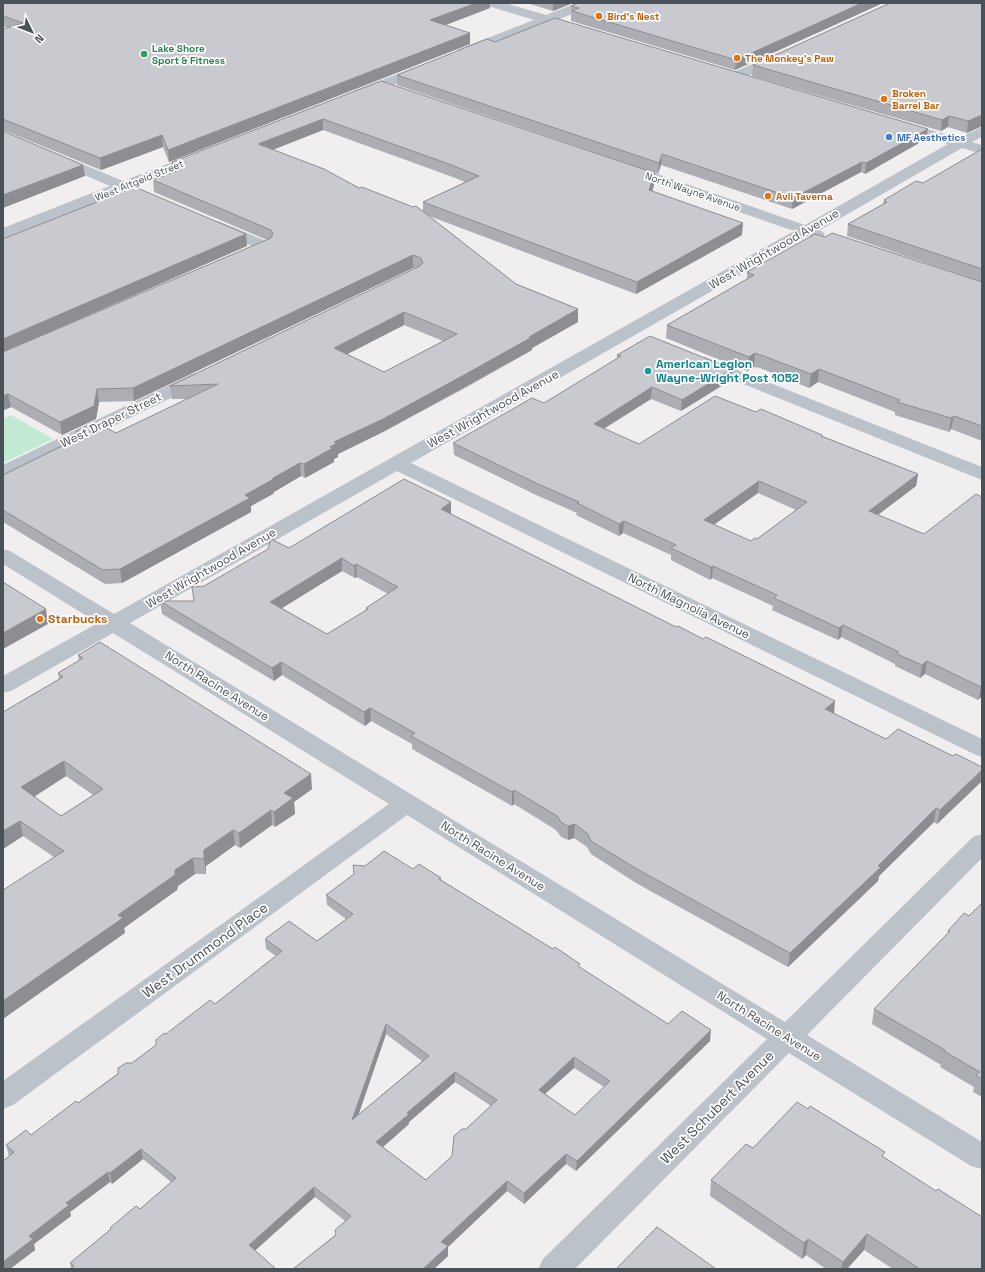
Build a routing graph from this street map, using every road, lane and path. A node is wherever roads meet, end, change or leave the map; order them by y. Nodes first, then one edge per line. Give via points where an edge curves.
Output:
1 (492, 3) edge
2 (588, 3) edge
3 (547, 19) junction
4 (570, 26) edge
5 (789, 52) edge
6 (721, 72) edge
7 (736, 76) junction
8 (759, 83) edge
9 (380, 85) junction
10 (403, 92) edge
11 (344, 99) edge
12 (886, 121) edge
13 (982, 131) edge
14 (3, 135) edge
15 (961, 143) junction
16 (982, 150) edge
17 (211, 152) edge
18 (612, 164) edge
19 (123, 186) junction
20 (146, 196) edge
21 (203, 220) edge
22 (807, 230) junction
23 (3, 234) edge
24 (827, 237) edge
25 (243, 256) edge
26 (629, 331) junction
27 (649, 340) edge
28 (692, 356) edge
29 (212, 372) edge
30 (396, 463) junction
31 (3, 472) edge
32 (982, 474) edge
33 (3, 555) edge
34 (114, 623) junction
35 (3, 686) edge
36 (982, 749) edge
37 (407, 803) junction
38 (982, 843) edge
39 (787, 1037) junction
40 (3, 1097) edge
41 (982, 1157) edge
42 (554, 1269) edge

1 - 3 street
2 - 3 street
3 - 4 street
3 - 9 street
5 - 7 street
6 - 7 street
7 - 8 street
9 - 10 street
9 - 11 street
12 - 15 street
13 - 15 street, West Wrightwood Avenue
14 - 19 street
15 - 16 street
15 - 22 street, West Wrightwood Avenue
17 - 19 street, West Altgeld Street
18 - 22 street, North Wayne Avenue
19 - 20 street
19 - 23 street, West Altgeld Street
21 - 25 street via 265,246
22 - 24 street, North Wayne Avenue
22 - 26 street, West Wrightwood Avenue
26 - 27 street
26 - 30 street, West Wrightwood Avenue
28 - 32 street
29 - 31 street, West Draper Street
30 - 34 street, West Wrightwood Avenue
30 - 36 street, North Magnolia Avenue
33 - 34 street, North Racine Avenue
34 - 35 street, West Wrightwood Avenue
34 - 37 street, North Racine Avenue
37 - 39 street, North Racine Avenue
37 - 40 street, West Drummond Place
38 - 39 street, West Schubert Avenue
39 - 41 street, North Racine Avenue
39 - 42 street, West Schubert Avenue

